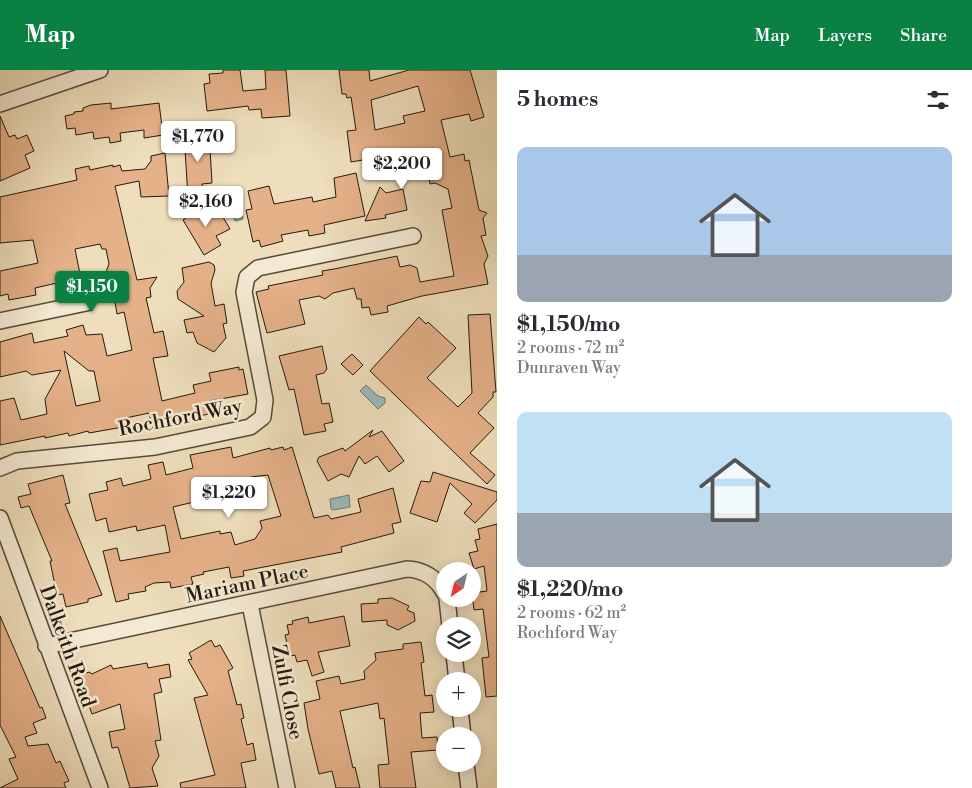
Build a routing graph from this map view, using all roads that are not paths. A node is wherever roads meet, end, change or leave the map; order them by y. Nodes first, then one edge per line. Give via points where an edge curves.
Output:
1 (100, 70) edge
2 (0, 104) edge
3 (413, 236) dead end
4 (86, 303) dead end
5 (0, 322) edge
6 (0, 468) edge
7 (0, 518) edge
8 (436, 582) edge
9 (250, 604) junction
10 (46, 646) junction
11 (467, 772) edge
12 (100, 788) edge
13 (287, 788) edge
14 (469, 788) edge

1 - 2 street
3 - 6 street, Rochford Way via 258,268 247,277 244,292 265,400 263,417 250,427 155,447 17,461
4 - 5 street
7 - 10 street, Dalkeith Road
8 - 9 street, Mariam Place via 425,572 407,569
9 - 10 street, Mariam Place
9 - 13 street, Zulfi Close
10 - 12 street, Dalkeith Road
11 - 14 street

